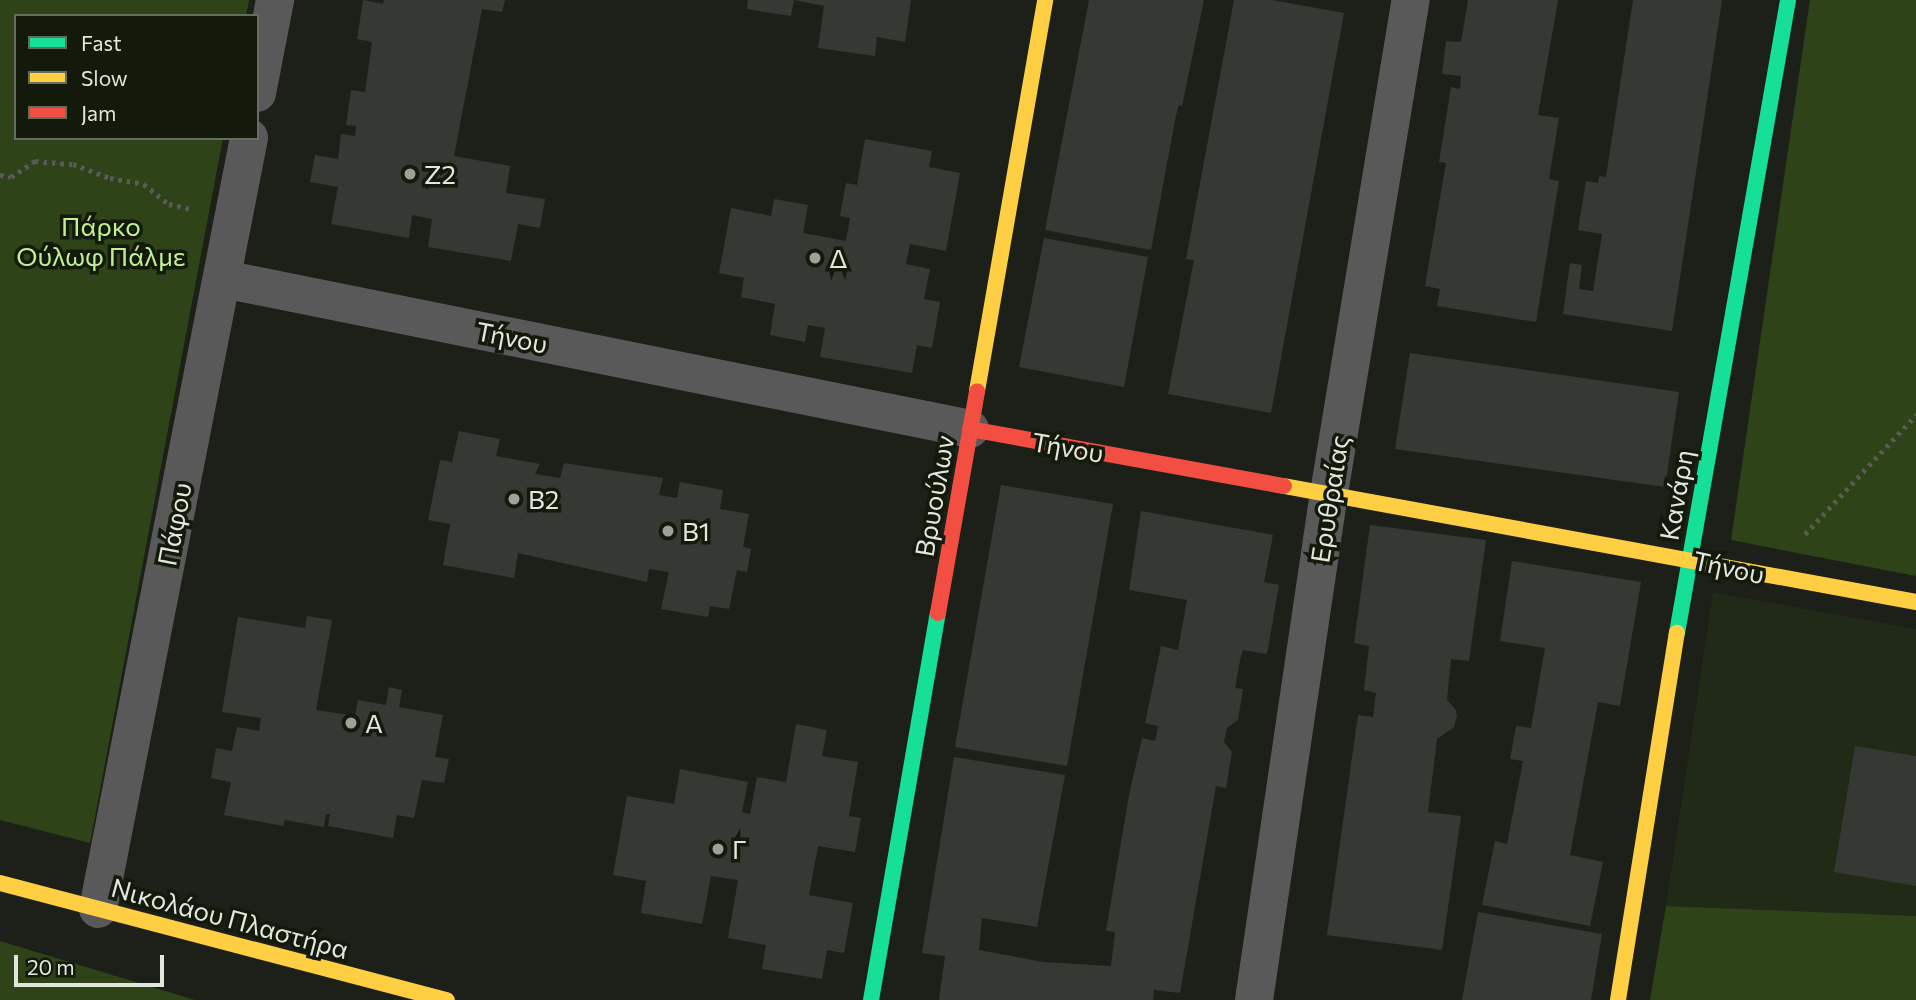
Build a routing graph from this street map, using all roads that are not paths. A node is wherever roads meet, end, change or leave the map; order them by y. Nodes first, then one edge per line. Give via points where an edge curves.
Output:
1 (275, 0) edge
2 (1045, 0) edge
3 (1411, 0) edge
4 (1788, 0) edge
5 (259, 83) edge
6 (249, 140) edge
7 (222, 279) junction
8 (970, 429) junction
9 (1329, 493) junction
10 (1689, 558) junction
11 (1916, 602) edge
12 (0, 883) edge
13 (99, 909) junction
14 (447, 1000) edge
15 (871, 1000) edge
16 (1254, 1000) edge
17 (1618, 1000) edge

1 - 5 street
2 - 8 street, Βρυούλων
3 - 9 street, Ερυθραίας
4 - 10 street, Κανάρη
6 - 7 street, Πάφου
7 - 8 street, Τήνου
7 - 13 street, Πάφου
8 - 9 street, Τήνου
8 - 15 street, Βρυούλων
9 - 10 street, Τήνου
9 - 16 street, Ερυθραίας
10 - 11 street, Τήνου
10 - 17 street, Κανάρη
12 - 13 street, Νικολάου Πλαστήρα
13 - 14 street, Νικολάου Πλαστήρα

